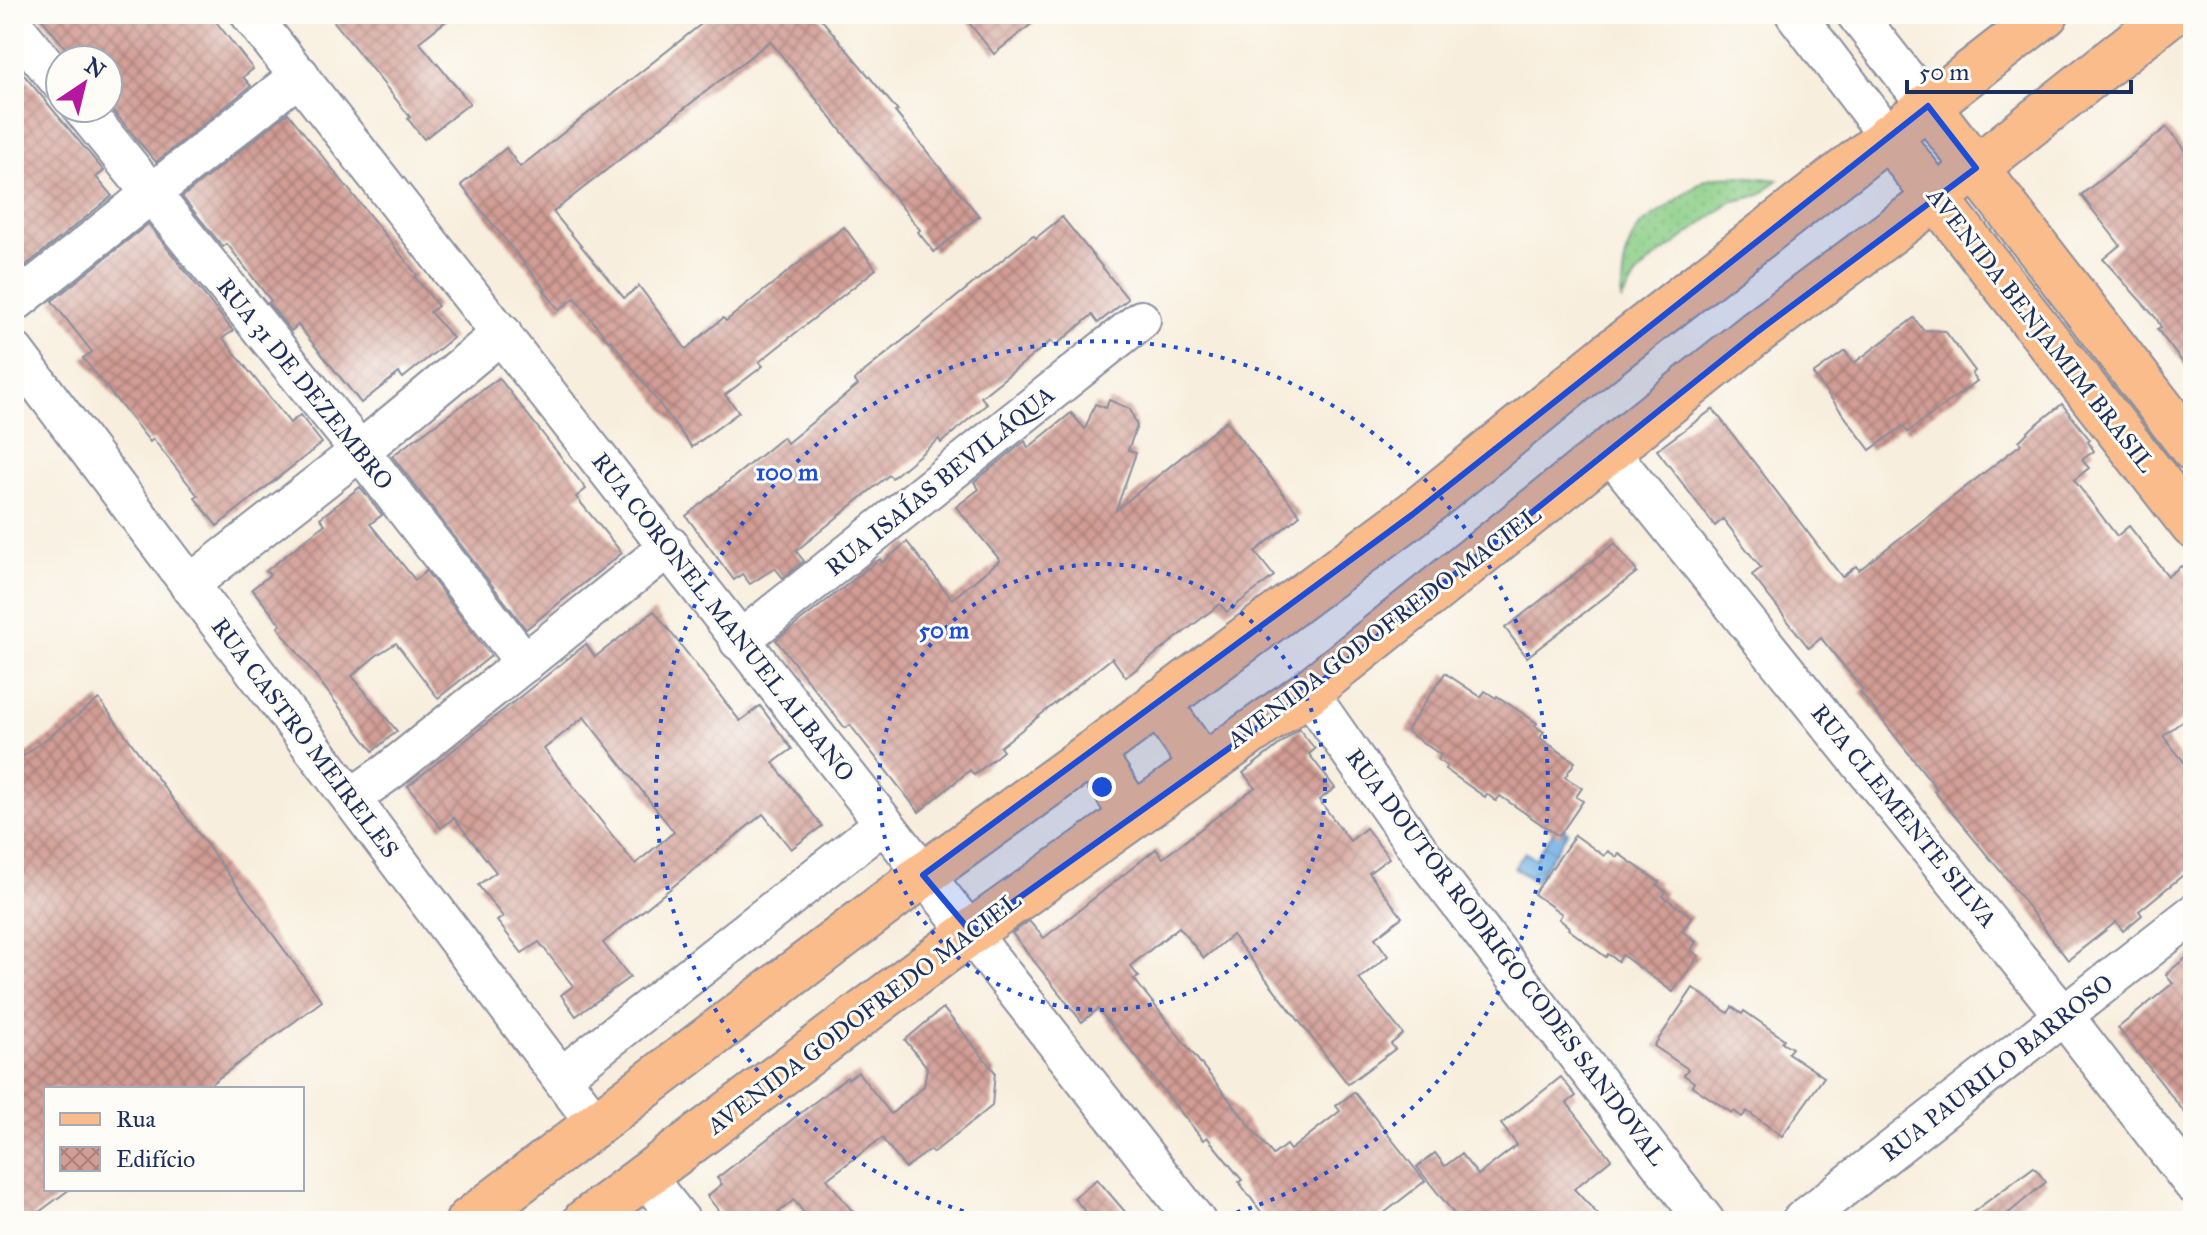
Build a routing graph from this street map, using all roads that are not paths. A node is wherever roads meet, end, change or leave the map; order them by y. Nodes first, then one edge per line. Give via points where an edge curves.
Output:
1 (250, 14) edge
2 (1795, 14) edge
3 (1856, 14) edge
4 (2046, 14) edge
5 (2170, 14) edge
6 (14, 26) edge
7 (44, 63) edge
8 (300, 75) junction
9 (1928, 106) junction
10 (95, 124) edge
11 (1888, 136) junction
12 (1976, 168) junction
13 (153, 194) junction
14 (1936, 197) junction
15 (14, 303) edge
16 (1141, 320) dead end
17 (502, 333) junction
18 (14, 351) edge
19 (2193, 449) edge
20 (360, 451) junction
21 (1610, 452) junction
22 (2193, 526) edge
23 (670, 546) junction
24 (189, 585) junction
25 (739, 641) junction
26 (525, 663) junction
27 (1308, 692) junction
28 (1158, 702) junction
29 (1092, 753) junction
30 (1202, 765) junction
31 (351, 798) junction
32 (1133, 816) junction
33 (883, 824) junction
34 (923, 875) junction
35 (2193, 914) edge
36 (971, 932) junction
37 (2064, 1016) junction
38 (561, 1077) junction
39 (596, 1124) junction
40 (645, 1176) junction
41 (2193, 1184) edge
42 (468, 1221) edge
43 (585, 1221) edge
44 (681, 1221) edge
45 (1196, 1221) edge
46 (1705, 1221) edge
47 (1801, 1221) edge

1 - 8 street, RUA CORONEL MANUEL ALBANO
2 - 11 street
3 - 9 street
4 - 9 main road
5 - 12 main road, AVENIDA GODOFREDO MACIEL
6 - 7 street
8 - 13 street
8 - 17 street, RUA CORONEL MANUEL ALBANO
9 - 11 main road
9 - 12 main road, AVENIDA BENJAMIM BRASIL
10 - 13 street, RUA 31 DE DEZEMBRO
11 - 14 main road, AVENIDA BENJAMIM BRASIL
11 - 28 main road via 1413,514
12 - 14 main road, AVENIDA GODOFREDO MACIEL
12 - 19 main road, AVENIDA BENJAMIM BRASIL
13 - 15 street
13 - 20 street, RUA 31 DE DEZEMBRO
14 - 21 main road, AVENIDA GODOFREDO MACIEL
14 - 22 main road, AVENIDA BENJAMIM BRASIL
16 - 25 street, RUA ISAÍAS BEVILÁQUA
17 - 20 street
17 - 23 street, RUA CORONEL MANUEL ALBANO
18 - 24 street, RUA CASTRO MEIRELES
20 - 24 street
20 - 26 street, RUA 31 DE DEZEMBRO
21 - 27 main road, AVENIDA GODOFREDO MACIEL
21 - 37 street, RUA CLEMENTE SILVA
23 - 25 street, RUA CORONEL MANUEL ALBANO
23 - 26 street
24 - 31 street, RUA CASTRO MEIRELES
25 - 33 street, RUA CORONEL MANUEL ALBANO
26 - 31 street
27 - 30 main road, AVENIDA GODOFREDO MACIEL
27 - 46 street, RUA DOUTOR RODRIGO CODES SANDOVAL via 1423,856
28 - 29 main road
28 - 30 main road
29 - 32 main road
29 - 34 main road
30 - 32 main road, AVENIDA GODOFREDO MACIEL
31 - 38 street, RUA CASTRO MEIRELES
32 - 36 main road, AVENIDA GODOFREDO MACIEL
33 - 34 street, RUA CORONEL MANUEL ALBANO
33 - 38 street
34 - 36 street, RUA CORONEL MANUEL ALBANO
34 - 39 main road
35 - 37 street, RUA PAURILO BARROSO
36 - 40 main road, AVENIDA GODOFREDO MACIEL
36 - 45 street, RUA CORONEL MANUEL ALBANO
37 - 41 street, RUA CLEMENTE SILVA
37 - 47 street, RUA PAURILO BARROSO
38 - 39 street, RUA CASTRO MEIRELES
39 - 42 main road
40 - 43 main road, AVENIDA GODOFREDO MACIEL
40 - 44 street

